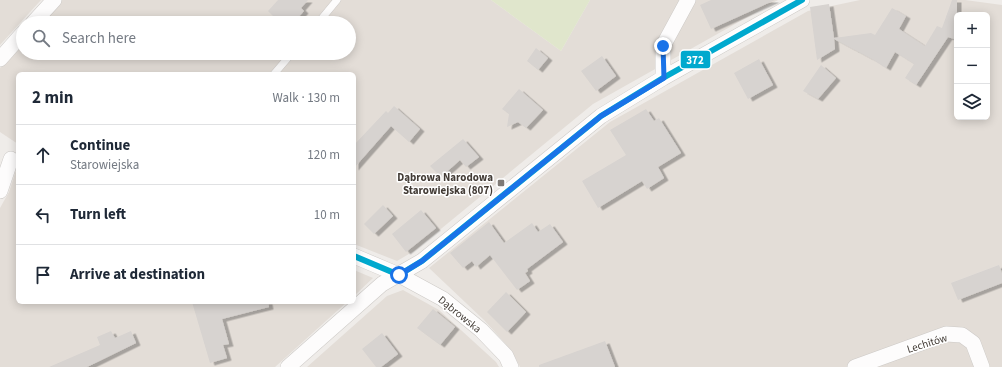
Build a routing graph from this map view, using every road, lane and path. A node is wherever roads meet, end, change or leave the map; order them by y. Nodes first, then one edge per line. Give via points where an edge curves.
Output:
1 (54, 0) edge
2 (337, 0) edge
3 (688, 0) edge
4 (802, 0) edge
5 (39, 16) edge
6 (324, 16) edge
7 (16, 42) edge
8 (0, 59) edge
9 (286, 60) edge
10 (276, 72) edge
11 (664, 78) junction
12 (10, 157) edge
13 (0, 191) edge
14 (356, 257) edge
15 (399, 275) junction
16 (288, 367) edge
17 (511, 367) edge
18 (855, 367) edge
19 (982, 367) edge

1 - 5 street
2 - 6 lane
3 - 11 street via 663,46
4 - 11 street
7 - 8 street
9 - 10 lane
11 - 15 street via 601,116 422,261
12 - 13 street
14 - 15 street, Dąbrowska
15 - 16 street via 382,284
15 - 17 street, Dąbrowska via 443,299 481,330 506,356
18 - 19 street, Lechitów via 946,334 962,335 973,343

